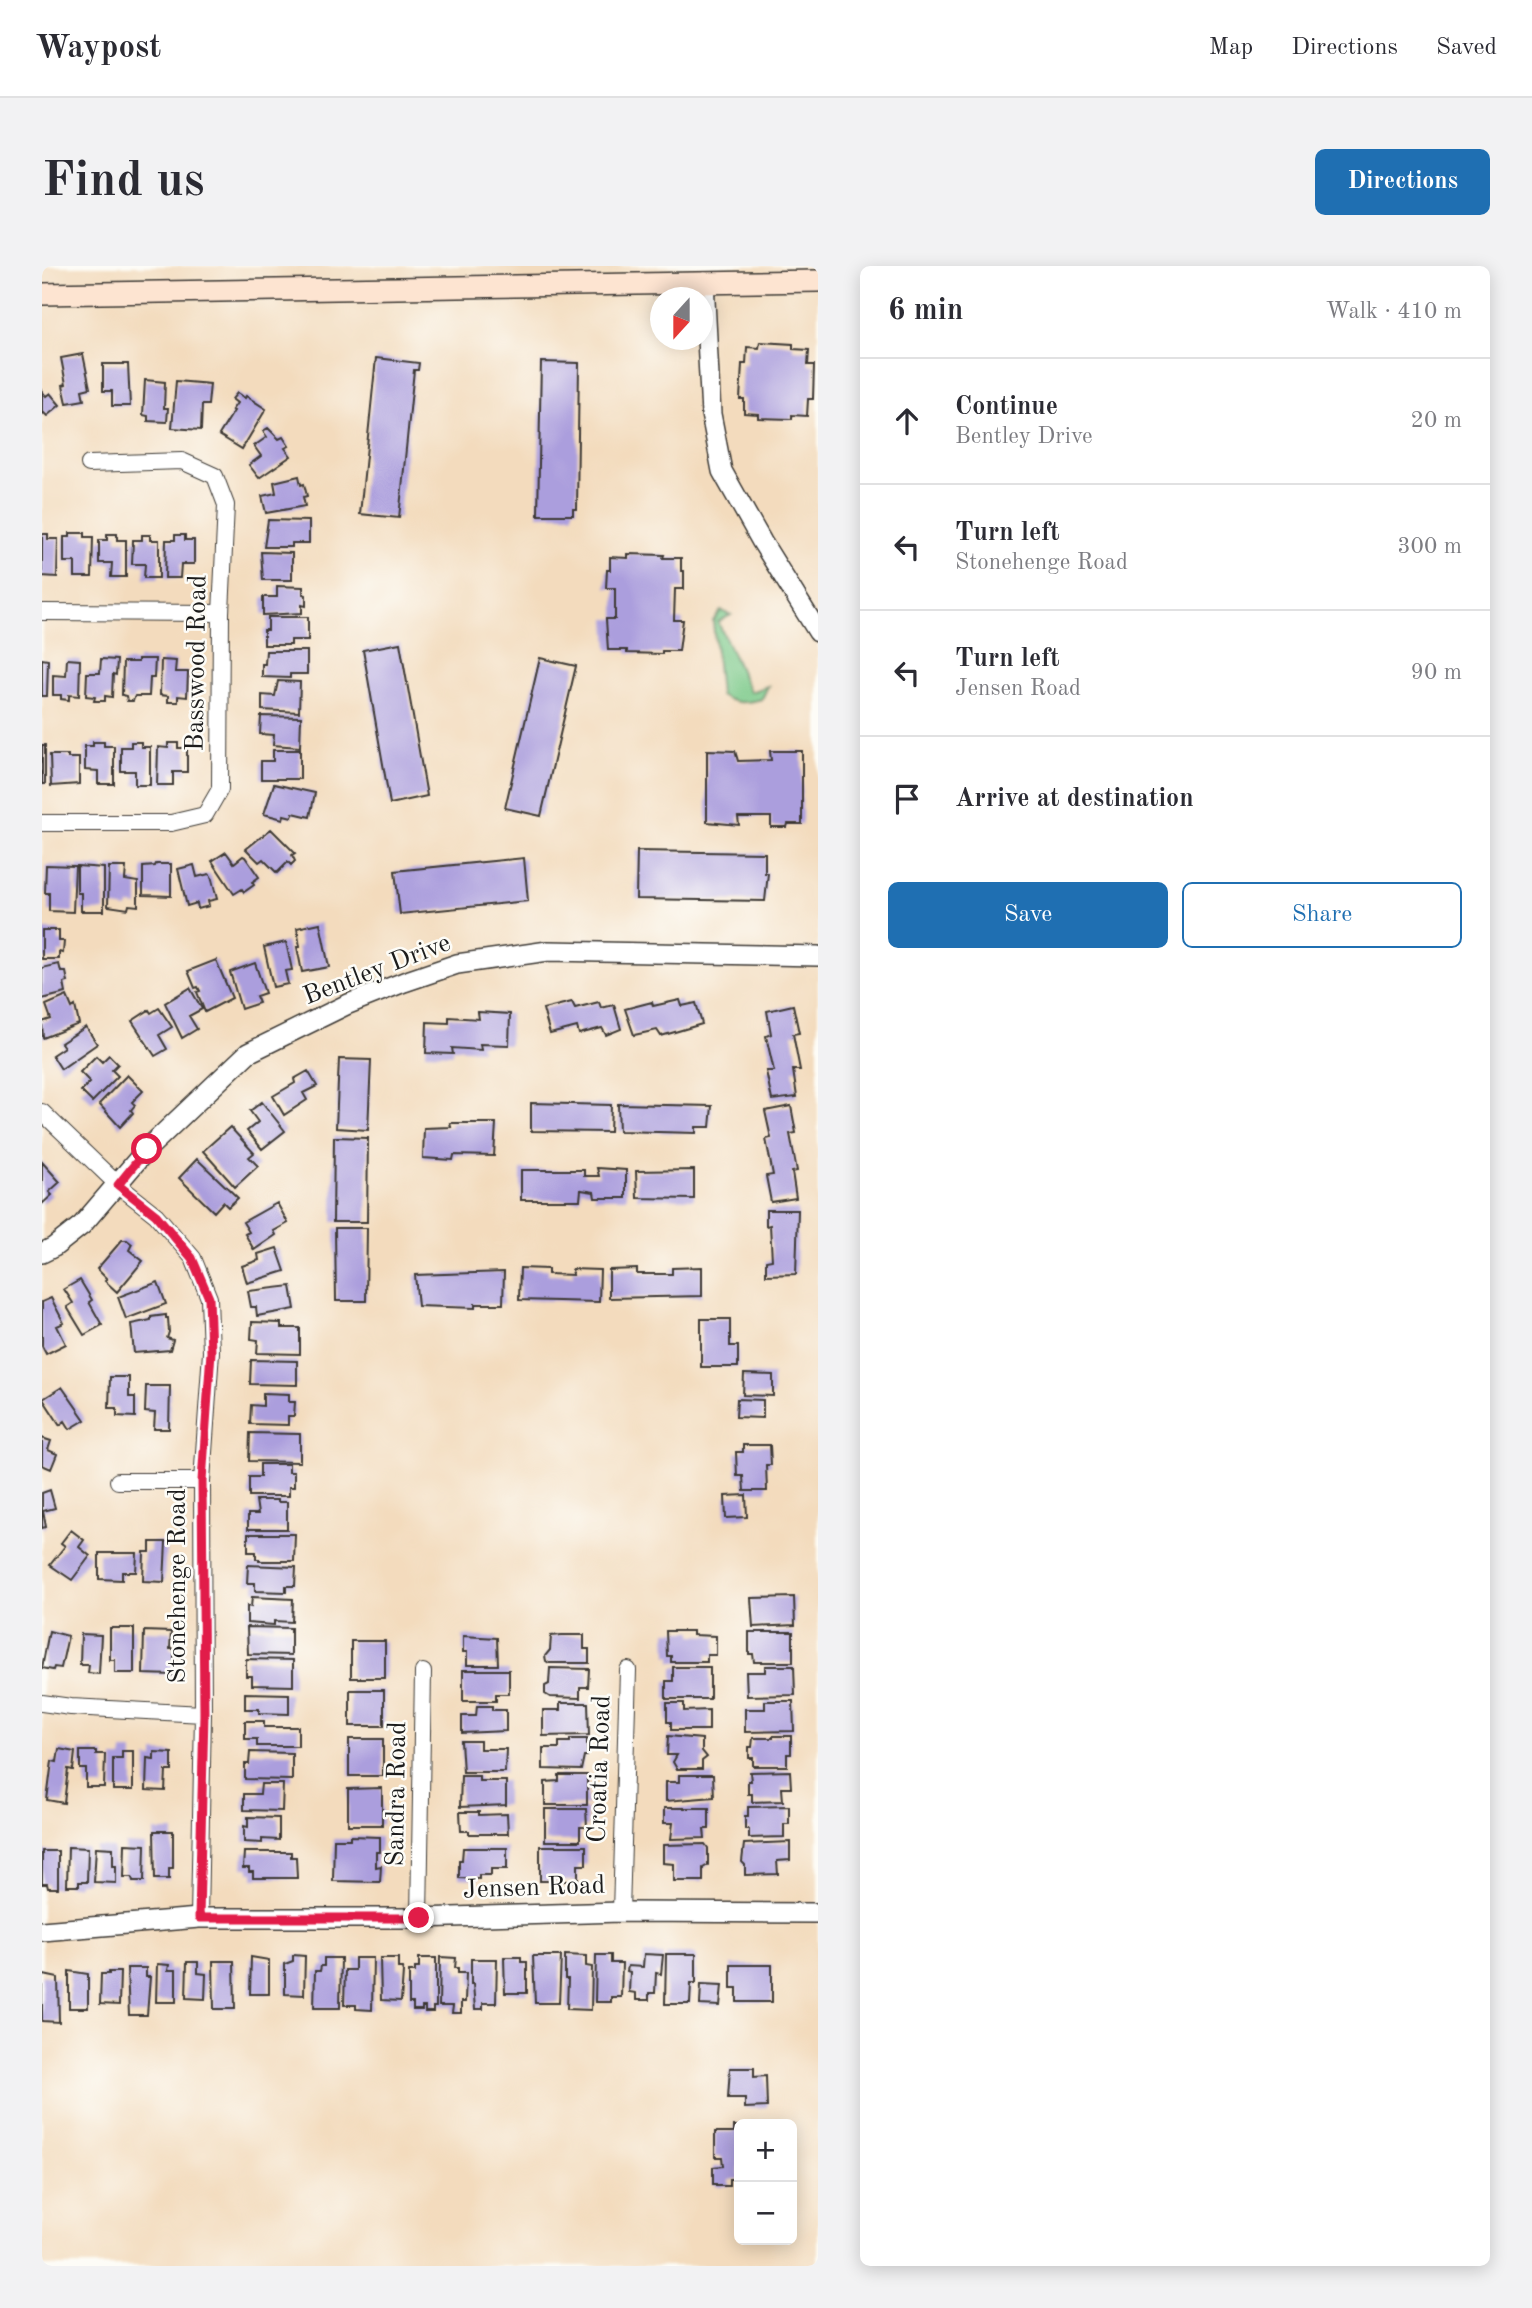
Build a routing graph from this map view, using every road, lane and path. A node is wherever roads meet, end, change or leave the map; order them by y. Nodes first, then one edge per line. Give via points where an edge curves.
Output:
1 (704, 274) edge
2 (818, 281) edge
3 (42, 294) edge
4 (89, 464) dead end
5 (42, 612) edge
6 (221, 613) junction
7 (818, 632) edge
8 (42, 823) edge
9 (818, 956) edge
10 (42, 1112) edge
11 (118, 1185) junction
12 (42, 1253) edge
13 (118, 1481) dead end
14 (202, 1481) junction
15 (628, 1670) dead end
16 (423, 1672) dead end
17 (42, 1703) edge
18 (204, 1714) junction
19 (621, 1912) junction
20 (818, 1913) edge
21 (199, 1918) junction
22 (419, 1918) junction
23 (42, 1931) edge

1 - 2 main road
1 - 3 main road
1 - 7 street via 711,414 722,471
4 - 6 street, Basswood Road via 182,461 215,477 226,505
5 - 6 street
6 - 8 street, Basswood Road via 220,789 205,815 171,823
9 - 11 street, Bentley Drive via 548,951 457,964 346,1004 248,1053 147,1149
10 - 11 street, Stonehenge Road
11 - 12 street, Bentley Drive via 82,1225
11 - 14 street, Stonehenge Road via 156,1215 192,1258 209,1298 211,1352
13 - 14 street
14 - 18 street, Stonehenge Road
15 - 19 street, Croatia Road
16 - 22 street, Sandra Road
17 - 18 street
18 - 21 street, Stonehenge Road
19 - 20 street, Jensen Road
19 - 22 street, Jensen Road
21 - 22 street, Jensen Road
21 - 23 street, Jensen Road

